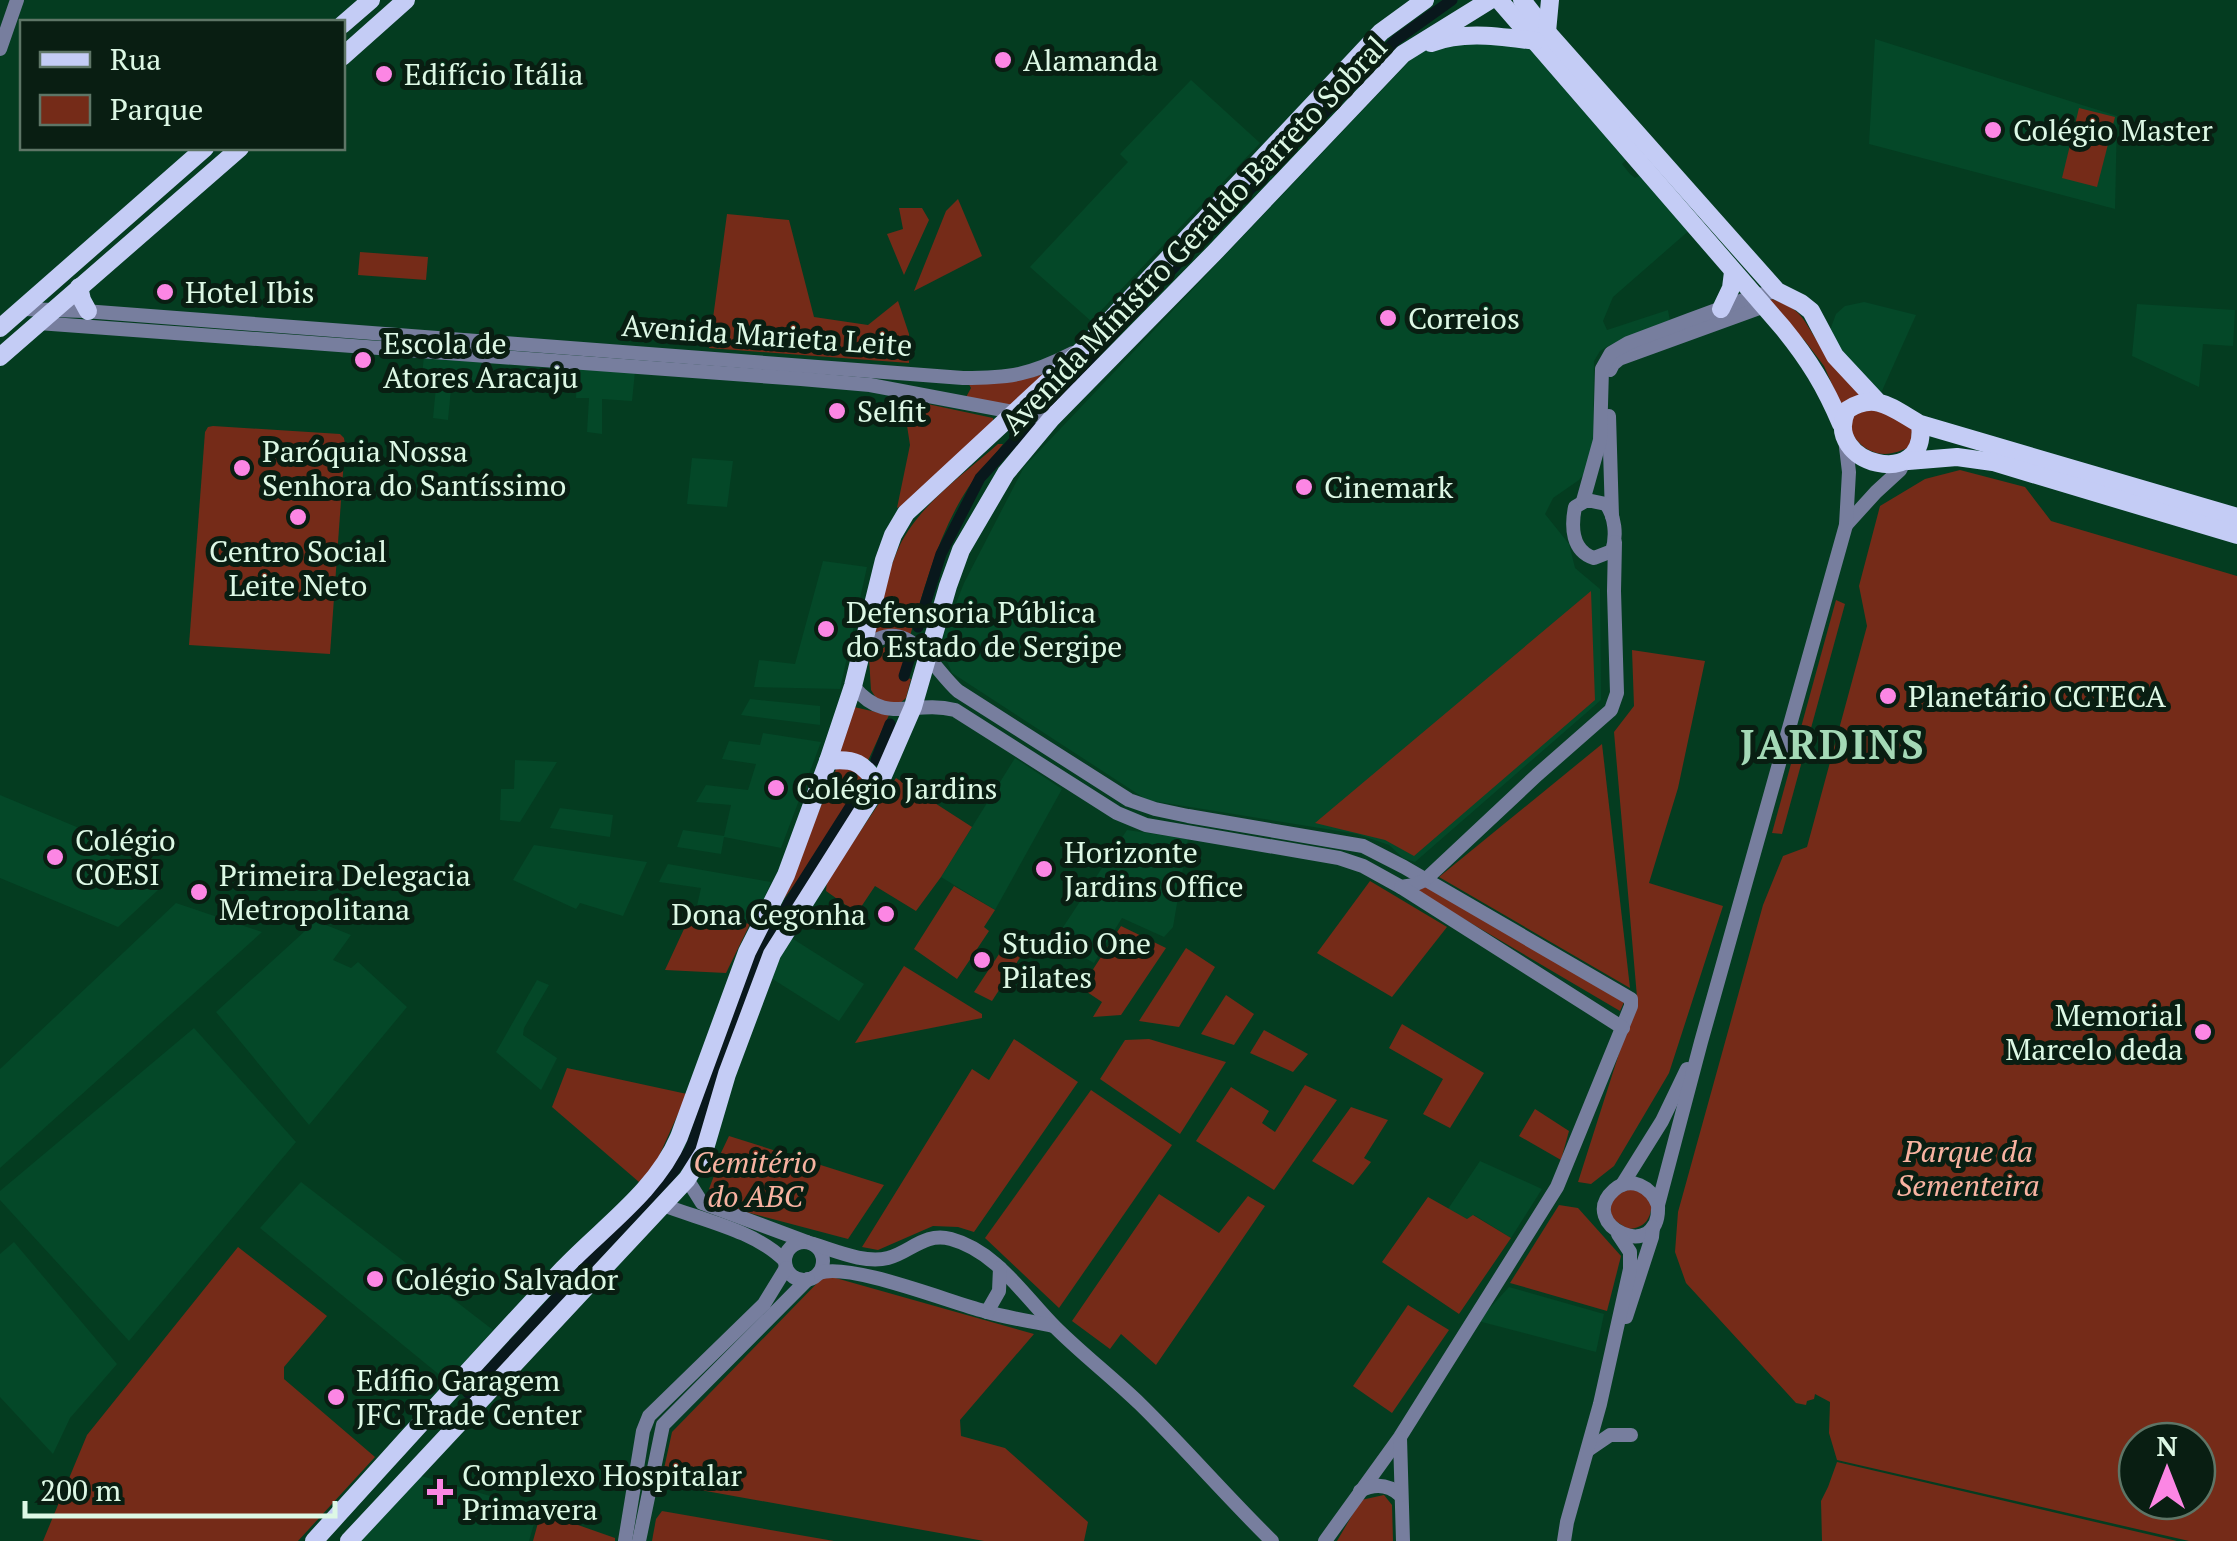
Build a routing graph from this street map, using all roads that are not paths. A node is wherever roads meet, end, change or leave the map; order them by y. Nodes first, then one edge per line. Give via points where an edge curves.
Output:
1 (17, 0) edge
2 (371, 0) edge
3 (406, 0) edge
4 (1424, 0) edge
5 (1490, 0) edge
6 (1499, 0) edge
7 (1522, 0) edge
8 (1550, 0) edge
9 (1403, 8) edge
10 (345, 22) edge
11 (1542, 37) junction
12 (0, 48) edge
13 (345, 53) edge
14 (1403, 54) junction
15 (203, 150) edge
16 (238, 150) edge
17 (1733, 272) junction
18 (79, 287) junction
19 (1777, 290) junction
20 (1759, 301) junction
21 (22, 308) junction
22 (55, 308) junction
23 (1721, 310) junction
24 (88, 311) junction
25 (38, 324) junction
26 (0, 328) edge
27 (1082, 348) junction
28 (0, 357) edge
29 (963, 378) junction
30 (1876, 400) junction
31 (960, 402) junction
32 (1018, 413) junction
33 (1047, 418) junction
34 (1920, 424) junction
35 (1843, 432) junction
36 (1906, 462) junction
37 (1583, 500) junction
38 (1612, 516) junction
39 (2237, 517) edge
40 (1846, 525) junction
41 (2237, 535) edge
42 (1615, 542) junction
43 (1594, 558) junction
44 (1614, 590) junction
45 (863, 650) junction
46 (928, 655) junction
47 (854, 686) junction
48 (913, 707) junction
49 (828, 761) junction
50 (879, 785) junction
51 (1425, 880) junction
52 (1400, 887) junction
53 (1623, 1028) junction
54 (1701, 1042) junction
55 (687, 1179) junction
56 (1622, 1185) junction
57 (1658, 1204) junction
58 (662, 1205) junction
59 (1653, 1227) junction
60 (1612, 1228) junction
61 (810, 1243) junction
62 (900, 1253) junction
63 (786, 1264) junction
64 (1000, 1268) junction
65 (813, 1276) junction
66 (900, 1285) junction
67 (987, 1312) junction
68 (1054, 1326) junction
69 (1607, 1374) junction
70 (1631, 1435) dead end
71 (1400, 1437) junction
72 (1587, 1451) junction
73 (1359, 1491) junction
74 (1400, 1495) junction
75 (314, 1541) edge
76 (349, 1541) edge
77 (625, 1541) edge
78 (639, 1541) edge
79 (1272, 1541) edge
80 (1325, 1541) edge
81 (1403, 1541) edge
82 (1564, 1541) edge

1 - 12 street
2 - 10 main road
3 - 13 main road
4 - 9 main road, Avenida Ministro Geraldo Barreto Sobral
5 - 14 main road, Avenida Ministro Geraldo Barreto Sobral
6 - 11 main road
7 - 11 main road
8 - 11 main road
9 - 27 main road, Avenida Ministro Geraldo Barreto Sobral
11 - 14 main road via 1458,36
11 - 17 main road via 1606,126
11 - 19 main road
14 - 33 main road, Avenida Ministro Geraldo Barreto Sobral
15 - 21 main road
16 - 18 main road
17 - 20 main road
17 - 23 main road
18 - 22 main road
18 - 24 main road
19 - 20 street
19 - 30 main road via 1811,311 1835,356
20 - 23 street
20 - 35 main road via 1811,363
20 - 38 street via 1613,364
21 - 22 street, Avenida Marieta Leite
21 - 26 main road
22 - 24 street, Avenida Marieta Leite
22 - 25 main road
23 - 37 street via 1610,353 1600,381 1600,440
24 - 29 street, Avenida Marieta Leite
25 - 28 main road
25 - 31 street, Avenida Marieta Leite via 802,378
27 - 29 street, Avenida Marieta Leite via 1023,375
27 - 32 main road, Avenida Ministro Geraldo Barreto Sobral
29 - 31 street
30 - 34 main road
30 - 35 main road via 1847,410
31 - 32 street, Avenida Marieta Leite
32 - 33 street, Avenida Marieta Leite
32 - 45 main road, Avenida Ministro Geraldo Barreto Sobral via 906,513 884,560
33 - 46 main road, Avenida Ministro Geraldo Barreto Sobral via 961,550
34 - 36 main road via 1918,447
34 - 39 main road
35 - 36 main road via 1858,456
35 - 40 street via 1850,472
36 - 40 street
36 - 41 main road via 1994,462
37 - 38 street via 1603,502
37 - 43 street via 1575,507 1575,538
38 - 42 street
40 - 54 street
42 - 43 street via 1612,551
42 - 44 street
43 - 44 street
44 - 51 street via 1618,693 1611,710
45 - 46 street via 895,637
45 - 47 main road, Avenida Ministro Geraldo Barreto Sobral
46 - 48 main road, Avenida Ministro Geraldo Barreto Sobral
46 - 51 street via 958,690 1129,800 1352,843
47 - 48 street via 877,707
47 - 49 main road, Avenida Ministro Geraldo Barreto Sobral
48 - 50 main road, Avenida Ministro Geraldo Barreto Sobral
48 - 52 street via 955,710 1146,825 1328,855
49 - 50 main road via 858,763
49 - 75 main road, Avenida Ministro Geraldo Barreto Sobral via 666,1164
50 - 55 main road, Avenida Ministro Geraldo Barreto Sobral via 772,954 704,1152
51 - 52 street
51 - 53 street via 1628,996 1632,1006
52 - 53 street
53 - 71 street via 1557,1187
54 - 56 street
54 - 57 street
55 - 58 main road, Avenida Ministro Geraldo Barreto Sobral
55 - 61 street via 702,1203
56 - 57 street via 1641,1184
56 - 60 street via 1605,1207
57 - 59 street
58 - 63 street via 758,1240
58 - 76 main road, Avenida Ministro Geraldo Barreto Sobral
59 - 60 street via 1628,1236
59 - 69 street
60 - 69 street via 1631,1263
61 - 62 street via 875,1260
61 - 63 street via 794,1245
61 - 65 street via 823,1261
62 - 64 street via 920,1241 946,1238 975,1247
62 - 66 street
63 - 65 street via 795,1278
63 - 77 street via 764,1304 649,1416
64 - 67 street via 1000,1291
64 - 68 street
65 - 66 street via 841,1270
65 - 78 street via 664,1425
66 - 67 street
67 - 68 street
68 - 79 street
69 - 72 street
70 - 72 street via 1610,1435
71 - 73 street
71 - 74 street
72 - 82 street
73 - 74 street via 1387,1486
73 - 80 street
74 - 81 street

